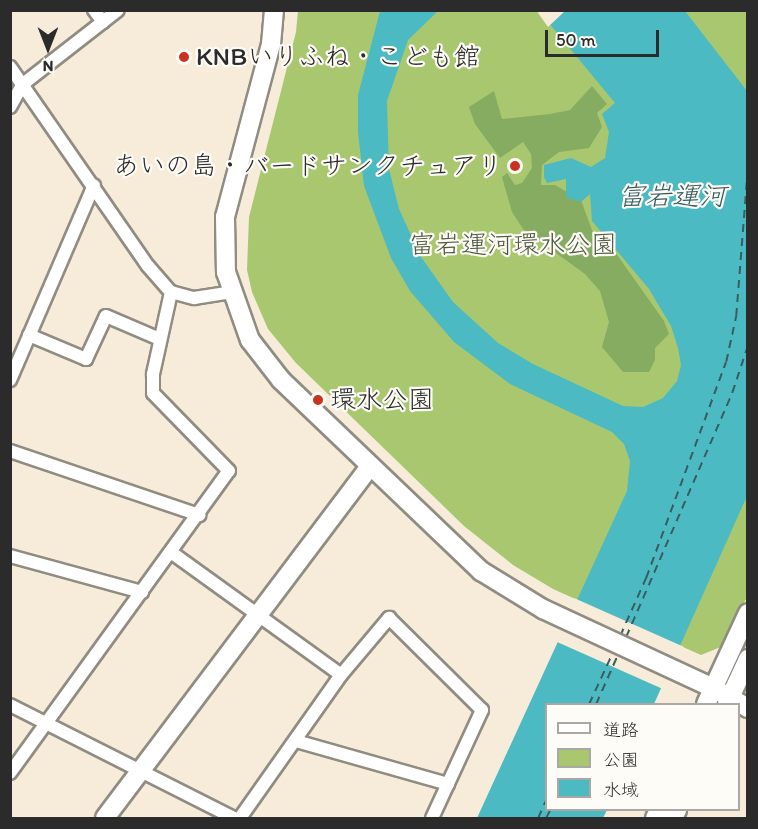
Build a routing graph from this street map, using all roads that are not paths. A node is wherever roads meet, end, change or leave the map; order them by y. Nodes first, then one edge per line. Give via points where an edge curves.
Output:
1 (94, 10) edge
2 (118, 10) edge
3 (274, 10) edge
4 (103, 22) junction
5 (10, 67) edge
6 (23, 84) junction
7 (10, 107) edge
8 (94, 185) junction
9 (171, 292) junction
10 (232, 292) junction
11 (29, 335) junction
12 (160, 339) junction
13 (10, 380) edge
14 (10, 451) edge
15 (370, 466) junction
16 (199, 515) junction
17 (172, 553) junction
18 (10, 556) edge
19 (142, 592) junction
20 (257, 613) junction
21 (747, 613) edge
22 (747, 659) edge
23 (341, 675) junction
24 (710, 696) edge
25 (728, 701) edge
26 (10, 705) edge
27 (46, 724) junction
28 (296, 741) junction
29 (139, 772) junction
30 (10, 773) edge
31 (448, 784) junction
32 (105, 819) edge
33 (234, 819) edge
34 (240, 819) edge
35 (432, 819) edge

1 - 4 street
2 - 4 street
3 - 10 street via 271,44 225,217 226,272
4 - 6 street
5 - 6 street
6 - 7 street
6 - 8 street
8 - 9 street via 148,266
8 - 11 street
9 - 10 street via 194,298
9 - 12 street
10 - 15 street via 249,340 281,380
11 - 12 street via 86,359 106,316
11 - 13 street
12 - 16 street via 153,393 229,471
14 - 16 street
15 - 20 street
15 - 24 street via 481,571 543,609 683,675
16 - 17 street
17 - 19 street
17 - 20 street
18 - 19 street
19 - 27 street
20 - 23 street
20 - 29 street
21 - 24 street
22 - 25 street
23 - 28 street
23 - 31 street via 389,618 482,710
24 - 25 street
26 - 27 street
27 - 29 street
27 - 30 street
28 - 31 street
28 - 34 street
29 - 32 street
29 - 33 street
31 - 35 street

